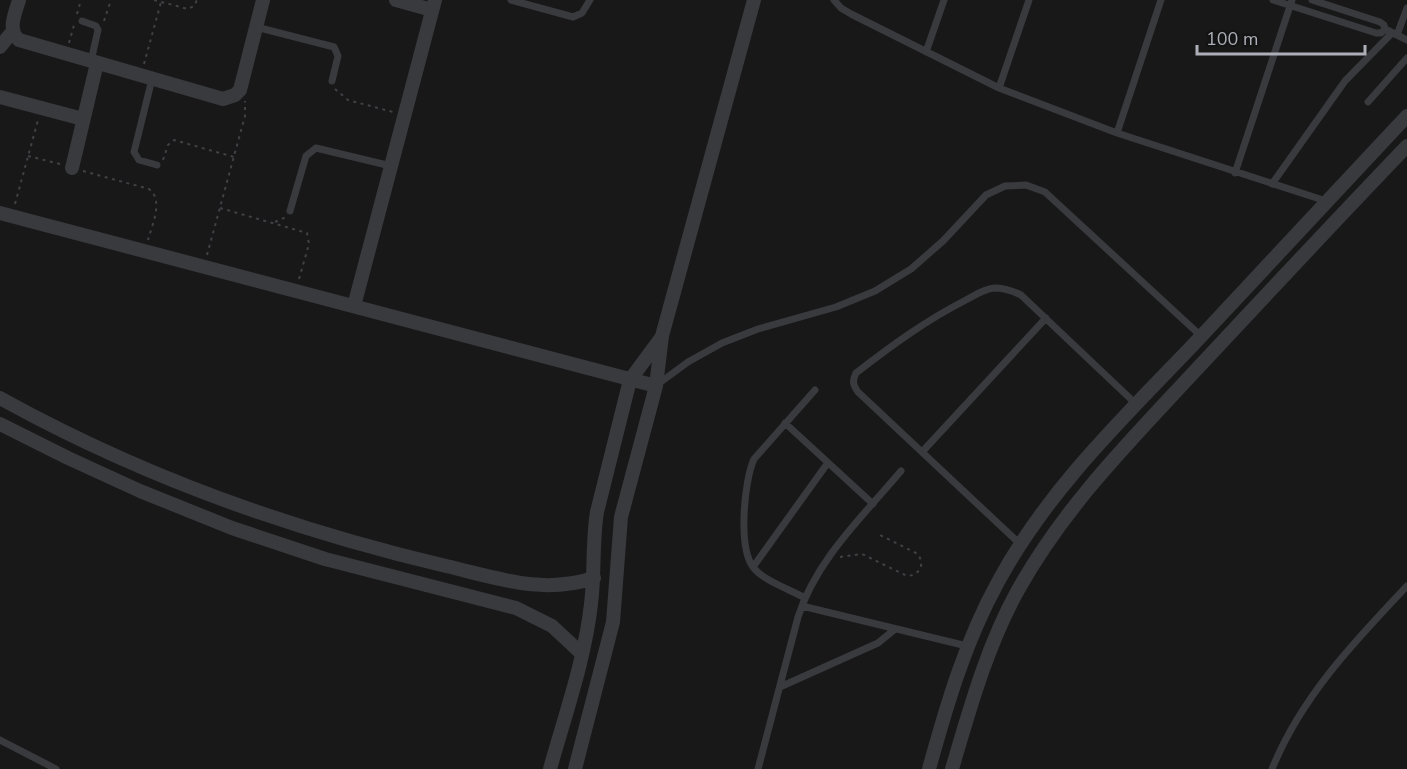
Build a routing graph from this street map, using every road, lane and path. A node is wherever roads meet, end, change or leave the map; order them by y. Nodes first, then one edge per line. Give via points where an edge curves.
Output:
1 (19, 0) edge
2 (81, 0) edge
3 (111, 0) edge
4 (154, 0) edge
5 (197, 0) edge
6 (263, 0) edge
7 (396, 0) edge
8 (511, 0) edge
9 (590, 0) edge
10 (754, 0) edge
11 (834, 0) edge
12 (944, 0) edge
13 (1029, 0) edge
14 (1161, 0) edge
15 (1273, 0) edge
16 (1312, 0) edge
17 (161, 2) junction
18 (1291, 3) edge
19 (1330, 3) edge
20 (433, 5) edge
21 (1407, 8) edge
22 (77, 14) dead end
23 (78, 23) joint
24 (97, 27) junction
25 (256, 27) junction
26 (12, 32) junction
27 (1391, 32) junction
28 (1407, 40) edge
29 (0, 47) edge
30 (926, 52) junction
31 (66, 54) junction
32 (1407, 58) edge
33 (94, 62) junction
34 (147, 77) junction
35 (332, 81) joint
36 (999, 88) junction
37 (240, 90) junction
38 (0, 97) edge
39 (1368, 102) dead end
40 (41, 108) junction
41 (404, 115) junction
42 (1407, 117) edge
43 (83, 119) junction
44 (1117, 133) junction
45 (1407, 146) edge
46 (28, 156) junction
47 (234, 157) junction
48 (157, 165) joint
49 (391, 166) junction
50 (72, 168) junction
51 (1235, 173) junction
52 (1272, 184) junction
53 (1326, 201) junction
54 (220, 208) junction
55 (1347, 208) junction
56 (290, 211) joint
57 (6, 214) edge
58 (272, 222) junction
59 (145, 251) junction
60 (204, 267) junction
61 (295, 291) junction
62 (1238, 297) junction
63 (354, 306) junction
64 (1252, 310) junction
65 (1046, 318) junction
66 (662, 336) junction
67 (1201, 336) junction
68 (630, 380) junction
69 (656, 386) junction
70 (815, 390) dead end
71 (0, 398) edge
72 (1136, 404) junction
73 (0, 423) edge
74 (785, 423) junction
75 (1090, 452) junction
76 (922, 453) junction
77 (827, 464) junction
78 (1105, 466) junction
79 (149, 470) junction
80 (901, 471) dead end
81 (140, 491) junction
82 (873, 504) junction
83 (878, 534) dead end
84 (1018, 547) junction
85 (828, 560) junction
86 (1035, 561) junction
87 (753, 567) junction
88 (594, 578) junction
89 (1407, 586) edge
90 (805, 598) junction
91 (802, 606) junction
92 (894, 630) junction
93 (967, 646) junction
94 (990, 652) junction
95 (582, 654) junction
96 (780, 687) junction
97 (950, 692) junction
98 (972, 700) junction
99 (0, 741) edge
100 (56, 769) edge
101 (550, 769) edge
102 (575, 769) edge
103 (758, 769) edge
104 (929, 769) edge
105 (952, 769) edge
106 (1272, 769) edge

1 - 26 street
2 - 22 path
3 - 24 path via 106,19
4 - 17 path
5 - 17 path via 188,9
6 - 25 street
7 - 20 street
8 - 9 lane via 573,16 582,14
10 - 66 street
11 - 30 lane via 851,14
12 - 30 lane
13 - 36 lane
14 - 44 lane
15 - 18 lane
16 - 19 lane
17 - 34 path
18 - 27 lane via 1376,33
18 - 51 lane
19 - 27 lane via 1380,22
20 - 41 street
21 - 27 lane
23 - 24 lane
23 - 31 path
24 - 33 lane
25 - 35 lane via 334,47 338,56
25 - 37 street
26 - 29 street
26 - 31 street via 19,40
27 - 28 lane
27 - 52 lane via 1345,81
30 - 36 lane
31 - 33 street
32 - 39 lane
33 - 34 street
33 - 43 street
34 - 37 street via 223,99
34 - 48 lane via 134,152 139,160
35 - 41 path via 348,100
36 - 44 lane
37 - 47 path via 246,108
38 - 40 street
40 - 43 street
40 - 46 path
41 - 49 street
42 - 53 street
43 - 50 street
44 - 51 lane
45 - 55 street
46 - 50 path
46 - 57 path
47 - 48 path via 174,140
47 - 54 path
49 - 56 lane via 315,148 306,156
49 - 63 street
50 - 59 path via 154,193 157,203
51 - 52 lane
52 - 53 lane
53 - 55 street
53 - 62 street
54 - 58 path
54 - 60 path
55 - 64 street
56 - 58 path via 283,219
57 - 59 street
58 - 61 path via 304,231 309,237
59 - 60 street
60 - 61 street
61 - 63 street
62 - 64 street
62 - 67 street
63 - 68 street
64 - 78 street
65 - 72 lane
65 - 76 lane
65 - 76 lane via 1021,295 994,288 980,292 917,327 856,373 853,380 858,393
66 - 68 street
66 - 69 street
67 - 69 lane via 1045,192 1026,185 1005,186 986,195 943,241 875,291 836,308 722,343
67 - 72 street
68 - 69 street
68 - 88 street via 597,512
69 - 102 street via 621,517 613,622
70 - 74 lane
71 - 79 street
72 - 75 street
73 - 81 street
74 - 77 lane
74 - 87 lane via 754,459 748,473 745,548
75 - 78 street
75 - 84 street
76 - 84 lane
77 - 82 lane
77 - 87 lane
78 - 86 street
79 - 81 street
79 - 88 street via 333,536 426,561 541,586 568,585
80 - 82 lane
81 - 95 street via 325,559 516,608 552,626
82 - 85 lane
83 - 85 path via 918,554 922,566 918,572 907,576 862,554
84 - 86 street
84 - 93 street
85 - 90 lane
86 - 94 street
87 - 90 lane
88 - 95 street
89 - 106 lane via 1345,652 1309,698
90 - 91 lane
91 - 92 lane
91 - 96 lane
92 - 93 lane
92 - 96 lane via 878,643
93 - 94 street
93 - 97 street
94 - 98 street
95 - 101 street
96 - 103 lane
97 - 98 street
97 - 104 street
98 - 105 street
99 - 100 lane

